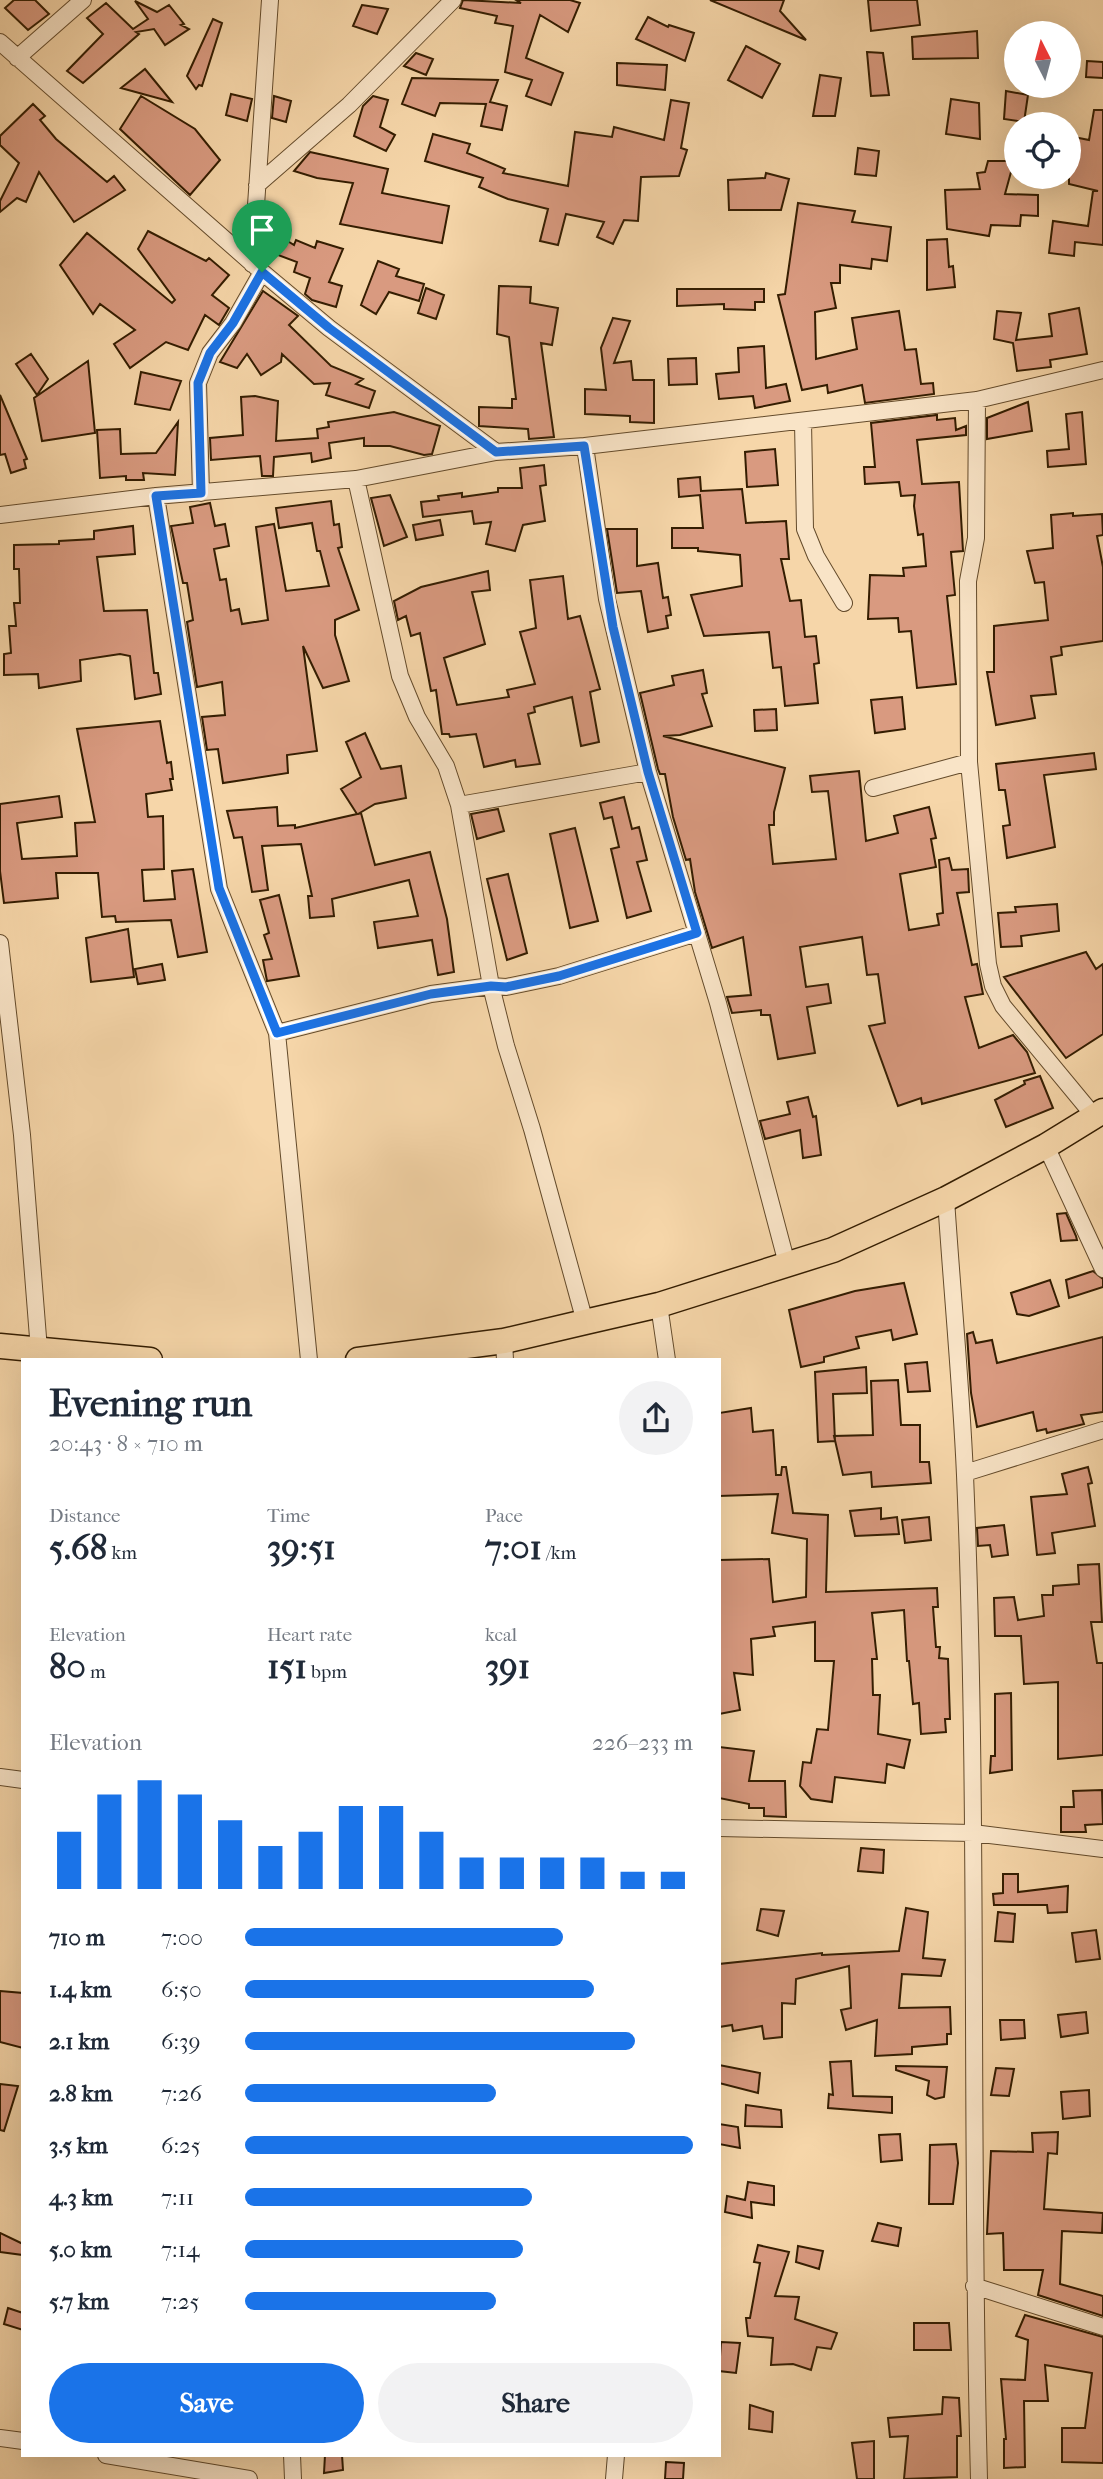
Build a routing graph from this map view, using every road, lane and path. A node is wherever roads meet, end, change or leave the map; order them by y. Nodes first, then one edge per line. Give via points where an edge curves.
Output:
1 (83, 0) edge
2 (270, 0) edge
3 (453, 0) edge
4 (0, 42) edge
5 (17, 58) junction
6 (257, 185) junction
7 (257, 268) junction
8 (1103, 370) edge
9 (977, 400) junction
10 (803, 422) junction
11 (584, 446) junction
12 (496, 452) junction
13 (356, 479) junction
14 (201, 493) junction
15 (156, 496) junction
16 (0, 515) edge
17 (844, 603) dead end
18 (970, 762) junction
19 (648, 772) junction
20 (873, 788) dead end
21 (459, 805) junction
22 (697, 933) junction
23 (0, 943) edge
24 (491, 986) junction
25 (277, 1033) junction
26 (1098, 1114) edge
27 (1046, 1146) junction
28 (946, 1199) junction
29 (787, 1264) junction
30 (1103, 1269) edge
31 (659, 1305) junction
32 (585, 1322) junction
33 (0, 1346) edge
34 (39, 1350) junction
35 (504, 1350) edge
36 (128, 1358) edge
37 (309, 1358) edge
38 (387, 1358) edge
39 (667, 1358) edge
40 (1103, 1430) edge
41 (965, 1473) junction
42 (0, 1777) edge
43 (21, 1780) edge
44 (721, 1828) edge
45 (973, 1833) junction
46 (1103, 1849) edge
47 (974, 2286) junction
48 (1103, 2327) edge
49 (0, 2438) edge
50 (21, 2441) edge
51 (118, 2457) edge
52 (292, 2457) edge
53 (616, 2457) edge
54 (249, 2479) edge
55 (293, 2479) edge
56 (614, 2479) edge
57 (979, 2479) edge

1 - 5 street
2 - 6 street
3 - 6 street via 349,105
4 - 5 street
5 - 7 street
6 - 7 street
7 - 12 street via 329,328
7 - 14 street via 248,299 202,367 198,383
8 - 9 street
9 - 10 street
9 - 18 street via 976,538 968,581
10 - 11 street
10 - 17 street via 805,529
11 - 12 street
11 - 19 street via 607,599
12 - 13 street
13 - 14 street
13 - 21 street via 400,676 446,766
14 - 15 street
15 - 16 street
15 - 25 street via 219,888
18 - 20 street
18 - 26 street via 993,986 1003,1006
19 - 21 street
19 - 22 street
21 - 24 street
22 - 24 street via 559,976
22 - 29 street
23 - 34 street via 22,1135
24 - 25 street via 431,994
24 - 32 street
25 - 37 street
26 - 27 main road
27 - 28 main road
27 - 30 street
28 - 29 main road via 833,1250
28 - 41 street
29 - 31 main road
31 - 32 main road
31 - 39 street
32 - 35 main road
33 - 34 main road
34 - 36 main road
35 - 38 main road
40 - 41 street
41 - 45 street
42 - 43 street
44 - 45 street
45 - 46 street
45 - 47 street
47 - 48 street
47 - 57 street
49 - 50 street
51 - 54 street
52 - 55 street
53 - 56 street

